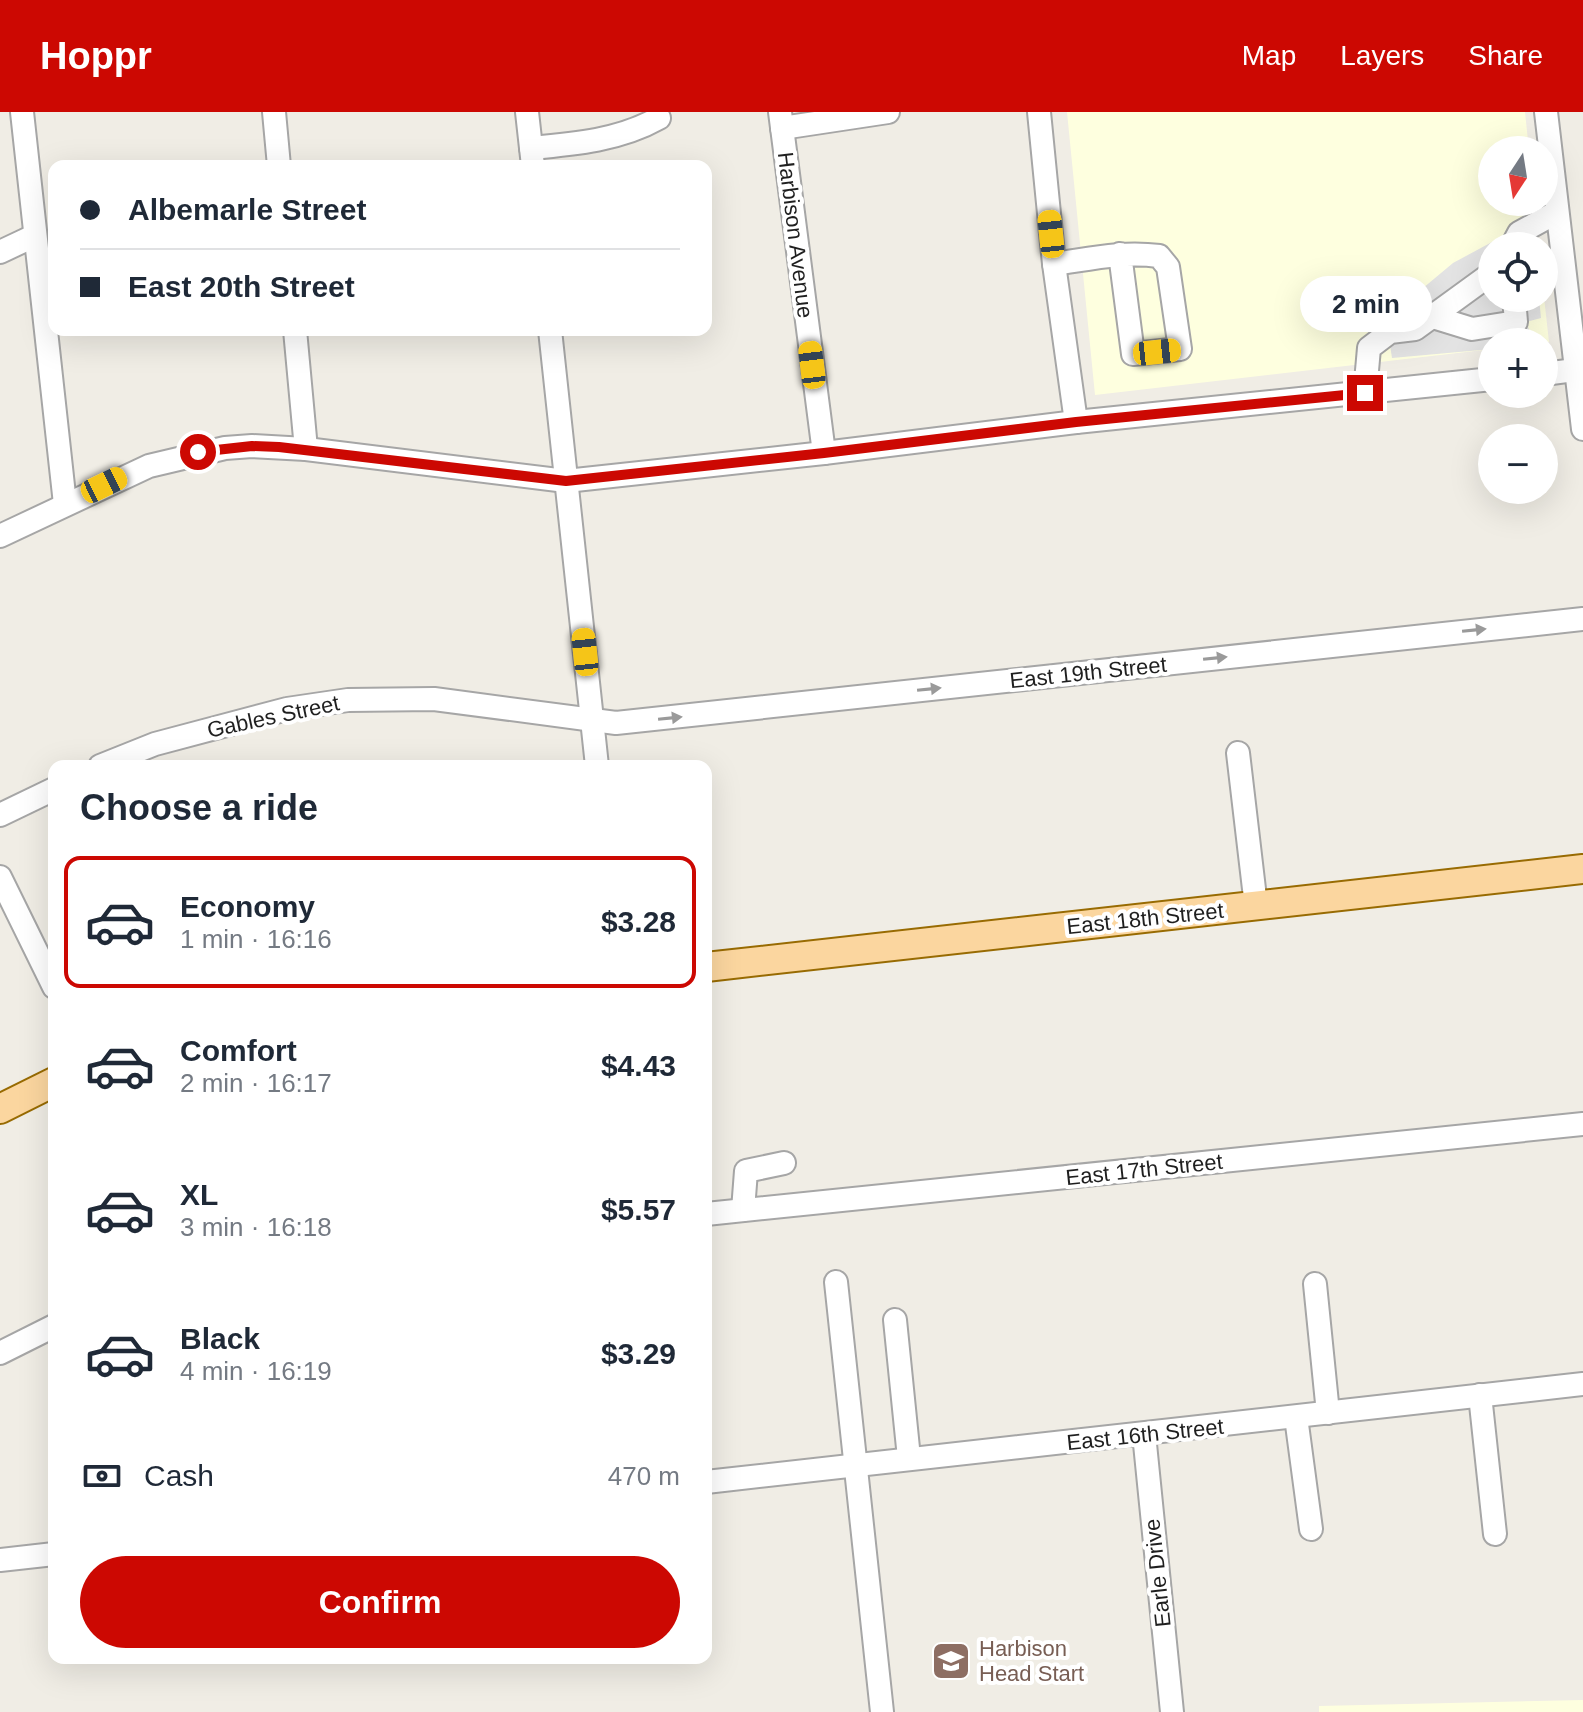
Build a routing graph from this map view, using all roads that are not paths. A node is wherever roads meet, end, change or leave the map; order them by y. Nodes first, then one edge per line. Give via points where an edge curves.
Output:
1 (22, 112) edge
2 (274, 112) edge
3 (527, 112) edge
4 (888, 112) edge
5 (1039, 112) edge
6 (1546, 112) edge
7 (659, 118) dead end
8 (781, 120) edge
9 (1549, 136) edge
10 (532, 157) edge
11 (278, 160) edge
12 (1550, 216) edge
13 (1558, 216) edge
14 (1521, 232) edge
15 (34, 236) junction
16 (0, 252) edge
17 (1120, 254) junction
18 (1054, 264) junction
19 (1478, 283) edge
20 (1515, 312) edge
21 (1433, 317) junction
22 (296, 336) edge
23 (551, 336) edge
24 (1580, 370) edge
25 (1558, 372) edge
26 (1478, 381) edge
27 (1365, 393) junction
28 (1076, 422) junction
29 (1583, 429) edge
30 (306, 449) junction
31 (824, 453) junction
32 (566, 481) junction
33 (65, 504) junction
34 (0, 536) edge
35 (1583, 619) edge
36 (593, 720) junction
37 (1238, 753) dead end
38 (115, 760) edge
39 (596, 760) edge
40 (48, 792) edge
41 (0, 815) edge
42 (1583, 869) edge
43 (0, 877) edge
44 (1256, 906) junction
45 (712, 966) edge
46 (48, 975) edge
47 (48, 1085) edge
48 (0, 1109) edge
49 (1583, 1124) edge
50 (784, 1163) dead end
51 (743, 1210) junction
52 (712, 1213) edge
53 (836, 1282) dead end
54 (1315, 1284) dead end
55 (895, 1320) dead end
56 (48, 1329) edge
57 (0, 1353) edge
58 (1583, 1384) edge
59 (1480, 1395) junction
60 (1328, 1413) junction
61 (1296, 1417) junction
62 (1144, 1434) junction
63 (909, 1458) junction
64 (856, 1465) junction
65 (712, 1481) edge
66 (1311, 1529) dead end
67 (1495, 1534) dead end
68 (48, 1555) edge
69 (0, 1560) edge
70 (882, 1712) edge
71 (1172, 1712) edge

1 - 15 street
2 - 11 street
3 - 10 street
4 - 8 street
5 - 18 street
6 - 9 street
7 - 10 street via 635,131
8 - 31 street, Harbison Avenue
12 - 14 street
13 - 24 street
15 - 16 street
15 - 33 street
17 - 17 street via 1159,256 1168,267 1180,349 1133,354
17 - 18 street
18 - 28 street
19 - 21 street
20 - 21 street via 1516,322 1472,329
21 - 27 street via 1415,329 1390,332 1369,348
22 - 30 street
23 - 32 street
24 - 25 street
24 - 29 street
26 - 27 street
27 - 28 street
28 - 31 street
30 - 32 street
30 - 33 street via 252,446 198,452 126,475
31 - 32 street
32 - 36 street
33 - 34 street
36 -> 35 street, East 19th Street via 616,723
36 - 38 street, Gables Street via 434,699 348,700 287,709
36 - 39 street
37 - 44 street
40 - 41 street
42 - 44 main road, East 18th Street
43 - 46 street
44 - 45 main road, East 18th Street
47 - 48 main road
49 - 51 street, East 17th Street
50 - 51 street via 746,1171
51 - 52 street, East 17th Street
53 - 64 street
54 - 60 street
55 - 63 street
56 - 57 street
58 - 59 street, East 16th Street
59 - 60 street, East 16th Street
59 - 67 street
60 - 61 street, East 16th Street
61 - 62 street, East 16th Street
61 - 66 street
62 - 63 street, East 16th Street
62 - 71 street, Earle Drive
63 - 64 street, East 16th Street
64 - 65 street, East 16th Street
64 - 70 street
68 - 69 street

